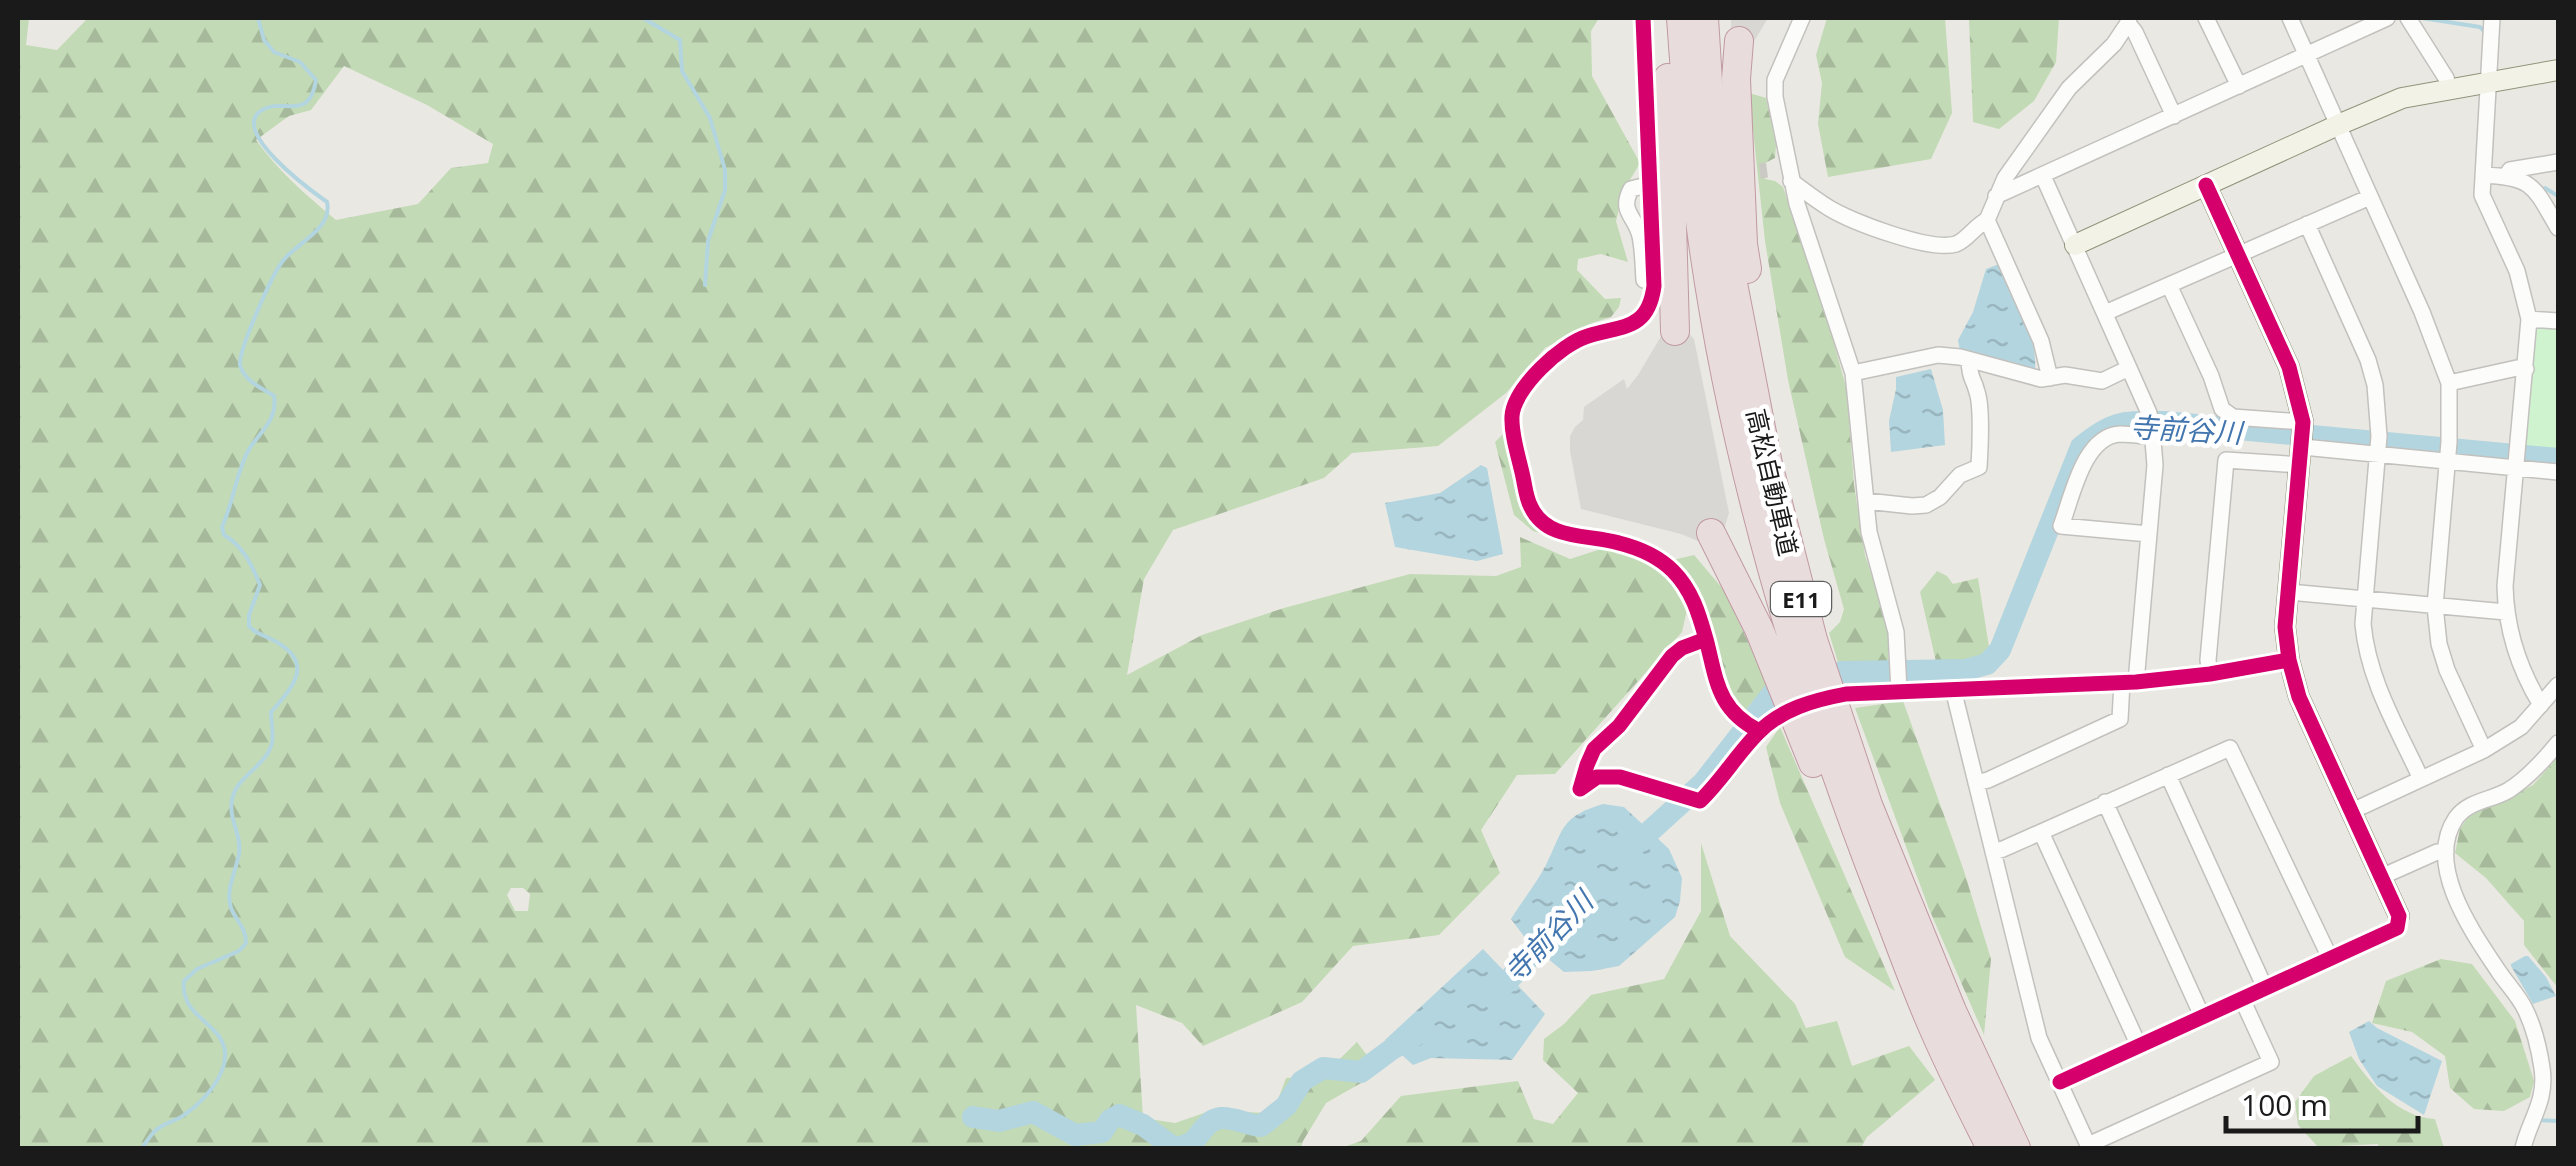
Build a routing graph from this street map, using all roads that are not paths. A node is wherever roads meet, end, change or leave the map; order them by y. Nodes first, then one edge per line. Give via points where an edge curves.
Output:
1 (1643, 18) edge
2 (1666, 18) edge
3 (1681, 18) edge
4 (1704, 18) edge
5 (1802, 18) edge
6 (2206, 18) edge
7 (2290, 18) edge
8 (2387, 18) edge
9 (2408, 18) edge
10 (2492, 18) edge
11 (2128, 20) edge
12 (1739, 41) dead end
13 (2307, 54) junction
14 (2558, 70) edge
15 (2488, 82) junction
16 (2239, 86) junction
17 (2449, 88) junction
18 (2174, 116) junction
19 (2338, 124) junction
20 (2558, 162) edge
21 (1785, 172) junction
22 (2483, 174) junction
23 (2043, 176) junction
24 (2506, 176) junction
25 (2206, 185) junction
26 (1643, 186) dead end
27 (1996, 196) junction
28 (2370, 197) junction
29 (1987, 220) junction
30 (2306, 224) junction
31 (2558, 228) edge
32 (2075, 245) junction
33 (2237, 254) junction
34 (2169, 284) junction
35 (1647, 308) junction
36 (2106, 313) junction
37 (2529, 319) junction
38 (2558, 321) edge
39 (1675, 331) dead end
40 (1970, 360) junction
41 (2129, 368) junction
42 (2526, 369) junction
43 (1854, 373) junction
44 (2050, 378) junction
45 (2449, 383) junction
46 (2151, 426) junction
47 (2303, 441) junction
48 (2378, 445) junction
49 (2448, 452) junction
50 (2517, 459) junction
51 (1768, 464) junction
52 (2558, 472) edge
53 (1866, 501) junction
54 (1711, 532) dead end
55 (2149, 534) junction
56 (2289, 592) junction
57 (2365, 599) junction
58 (2435, 606) junction
59 (2506, 612) junction
60 (1706, 639) junction
61 (2290, 660) junction
62 (2210, 674) junction
63 (1898, 679) junction
64 (2129, 682) junction
65 (2558, 685) edge
66 (1952, 688) junction
67 (1846, 694) dead end
68 (2542, 705) junction
69 (1780, 716) dead end
70 (1753, 728) junction
71 (2558, 742) edge
72 (2484, 750) junction
73 (2168, 775) junction
74 (2421, 779) junction
75 (1976, 783) junction
76 (2105, 802) junction
77 (2350, 812) junction
78 (2041, 832) junction
79 (1993, 852) junction
80 (2446, 852) junction
81 (2380, 877) junction
82 (2399, 916) joint
83 (2330, 958) junction
84 (2266, 988) junction
85 (2242, 999) junction
86 (2202, 1016) junction
87 (1932, 1024) junction
88 (2139, 1046) junction
89 (2060, 1082) junction
90 (2089, 1147) edge
91 (1990, 1148) edge
92 (2016, 1148) edge
93 (2523, 1148) edge

1 - 35 street via 1654,286
2 - 39 highway
3 - 87 highway, 高松自動車道 / E11 via 1702,238 1770,566 1825,744
4 - 51 highway, 高松自動車道 / E11 via 1723,232
5 - 21 street via 1775,80
6 - 16 street
7 - 13 street
8 - 13 street
9 - 17 street
10 - 15 street
11 - 18 street
11 - 27 street via 2114,44 2069,88
12 - 51 highway via 1743,244
13 - 16 street
13 - 19 street
14 - 15 street
15 - 17 street
15 - 22 street
16 - 18 street
17 - 19 street
18 - 23 street
19 - 25 street
19 - 28 street
20 - 24 street
21 - 29 street via 1831,210 1923,244 1958,244
21 - 43 street
22 - 24 street
22 - 37 street via 2482,196 2517,272
23 - 27 street
23 - 32 street
24 - 31 street via 2534,187
25 - 32 street
25 - 33 street
26 - 35 street via 1632,189 1626,208 1640,235
27 - 29 street
28 - 30 street
28 - 45 street
29 - 44 street via 2041,341
30 - 33 street
30 - 48 street via 2368,360
32 - 36 street
33 - 34 street
33 - 47 street via 2289,367
34 - 36 street
34 - 47 street via 2222,409
35 - 60 street via 1636,322 1585,336 1552,358 1525,384 1512,418 1531,509 1560,532 1652,554 1694,598
36 - 41 street
37 - 38 street
37 - 42 street
40 - 43 street via 1938,355
40 - 44 street
40 - 53 street via 1970,380 1978,390 1979,467 1960,474 1926,505
41 - 44 street via 2102,381
41 - 46 street
42 - 45 street
42 - 50 street
43 - 53 street
45 - 49 street
46 - 55 street
46 - 55 street via 2106,438 2094,448 2062,526
47 - 48 street
47 - 56 street
47 - 62 street via 2226,460
48 - 49 street
48 - 57 street
49 - 50 street
49 - 58 street
50 - 52 street
50 - 59 street
51 - 92 highway, 高松自動車道 / E11 via 1813,640 1868,805
53 - 63 street via 1896,632
54 - 87 highway
55 - 64 street
56 - 57 street
56 - 61 street
57 - 58 street
57 - 74 street via 2372,674
58 - 59 street
58 - 72 street via 2439,644
59 - 68 street via 2515,650
60 - 70 street via 1722,697
60 - 70 street via 1672,656 1594,750 1580,789 1597,777 1620,777 1700,801 1719,784
61 - 62 street
61 - 77 street via 2299,697
62 - 64 street
63 - 66 street
63 - 67 street
64 - 66 street
64 - 75 street via 2120,719
65 - 68 street
66 - 75 street
68 - 72 street
69 - 70 street
71 - 80 street via 2506,793 2471,804 2457,817
72 - 74 street
73 - 76 street
73 - 83 street via 2230,748
73 - 84 street
74 - 77 street
75 - 79 street
76 - 78 street
76 - 86 street
77 - 81 street
78 - 79 street
78 - 88 street
79 - 89 street via 2039,1038
80 - 81 street
80 - 93 street via 2450,883 2525,1009 2536,1041 2542,1101
81 - 82 street
82 - 83 street via 2397,928
83 - 84 street
84 - 85 street
85 - 86 street
85 - 90 street via 2272,1062
86 - 88 street
87 - 91 highway, 高松自動車道 / E11
88 - 89 street
89 - 90 street

